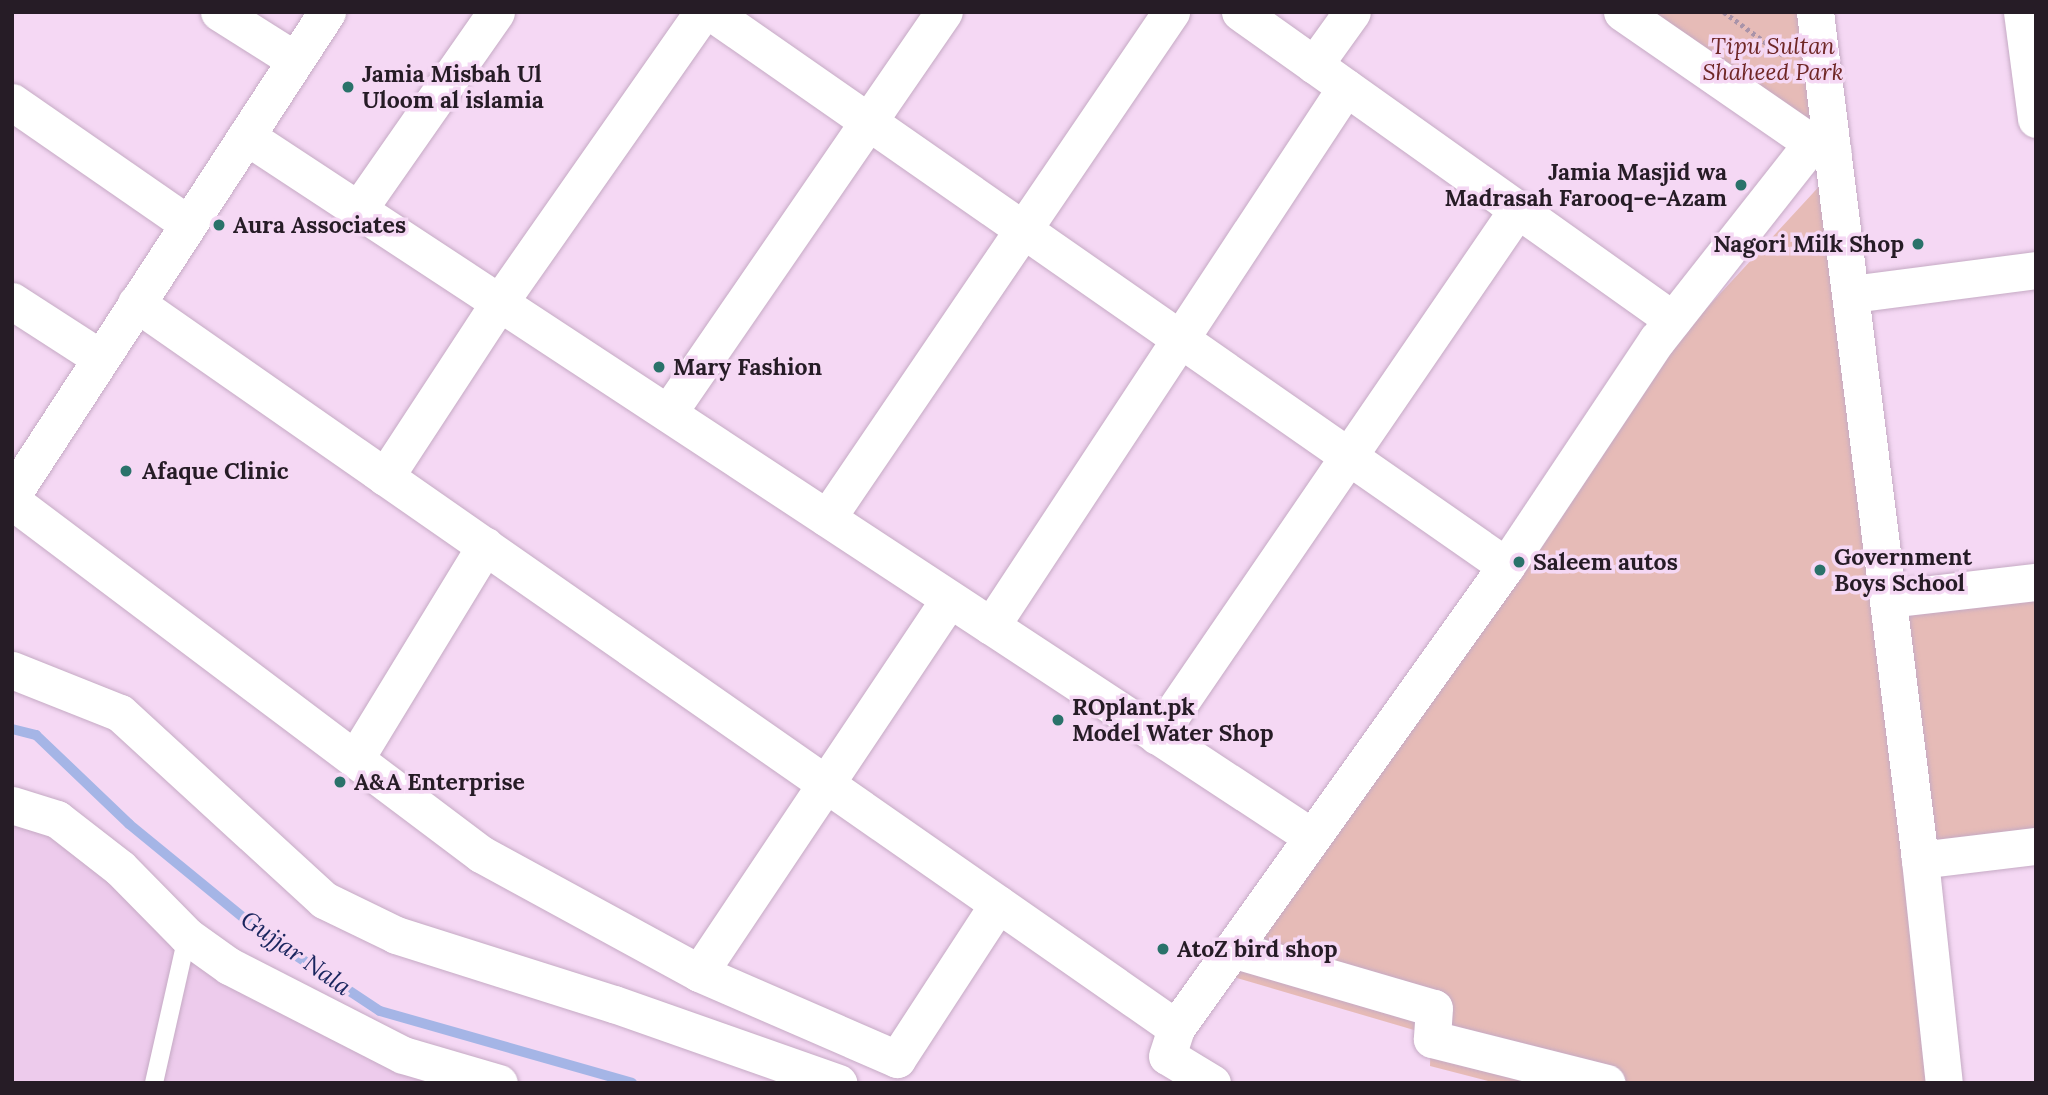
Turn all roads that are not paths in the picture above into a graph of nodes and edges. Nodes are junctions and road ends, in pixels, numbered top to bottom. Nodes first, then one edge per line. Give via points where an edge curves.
1 (219, 12) edge
2 (327, 12) edge
3 (496, 12) edge
4 (703, 12) edge
5 (711, 12) edge
6 (944, 12) edge
7 (1171, 12) edge
8 (1240, 12) edge
9 (1352, 12) edge
10 (1622, 12) edge
11 (1815, 12) edge
12 (2022, 12) edge
13 (295, 61) junction
14 (1314, 65) junction
15 (1346, 87) junction
16 (12, 102) edge
17 (2036, 119) edge
18 (869, 122) junction
19 (246, 136) junction
20 (1823, 147) junction
21 (358, 210) junction
22 (1517, 210) junction
23 (188, 224) junction
24 (1023, 230) junction
25 (2036, 270) edge
26 (1852, 294) junction
27 (12, 301) edge
28 (136, 303) junction
29 (499, 303) junction
30 (1673, 320) junction
31 (1180, 339) junction
32 (100, 358) junction
33 (668, 413) junction
34 (1348, 456) junction
35 (385, 477) junction
36 (12, 495) edge
37 (12, 501) edge
38 (827, 518) junction
39 (485, 546) junction
40 (1506, 566) junction
41 (2036, 582) edge
42 (949, 599) junction
43 (1888, 599) junction
44 (991, 626) junction
45 (12, 670) edge
46 (1157, 736) junction
47 (355, 759) junction
48 (828, 785) junction
49 (12, 805) edge
50 (1312, 837) junction
51 (2036, 846) edge
52 (1920, 860) junction
53 (998, 904) junction
54 (187, 936) junction
55 (1232, 949) junction
56 (699, 973) junction
57 (1176, 1028) junction
58 (154, 1083) edge
59 (499, 1083) edge
60 (838, 1083) edge
61 (1212, 1083) edge
62 (1607, 1083) edge
63 (1944, 1083) edge

1 - 13 street
2 - 13 street
3 - 21 street
4 - 29 street
5 - 18 street
6 - 18 street
7 - 24 street
8 - 14 street
9 - 14 street
10 - 20 street
11 - 20 street
12 - 17 street
13 - 19 street
14 - 15 street
15 - 22 street
15 - 31 street
16 - 23 street
18 - 24 street
18 - 33 street
19 - 21 street
19 - 23 street
20 - 26 street
20 - 30 street
21 - 29 street
22 - 30 street
22 - 34 street
23 - 28 street
24 - 31 street
24 - 38 street
25 - 26 street
26 - 43 street
27 - 32 street
28 - 32 street
28 - 35 street
29 - 33 street
29 - 35 street
30 - 40 street
31 - 34 street
31 - 44 street
32 - 36 street
33 - 38 street
34 - 40 street
34 - 46 street
35 - 39 street
37 - 47 street
38 - 42 street
39 - 47 street
39 - 48 street
40 - 50 street
41 - 43 street
42 - 44 street
42 - 48 street
43 - 52 street
44 - 46 street
45 - 60 street via 120,713 324,900 396,935 614,1004
46 - 50 street
47 - 56 street via 481,854
48 - 53 street
48 - 56 street
49 - 54 street via 57,819 120,869
50 - 55 street
51 - 52 street
52 - 63 street
53 - 56 street via 897,1059
53 - 57 street
54 - 58 lane
54 - 59 street via 229,966 403,1055
55 - 57 street
55 - 62 street via 1434,1008 1432,1039
57 - 61 street via 1167,1056

